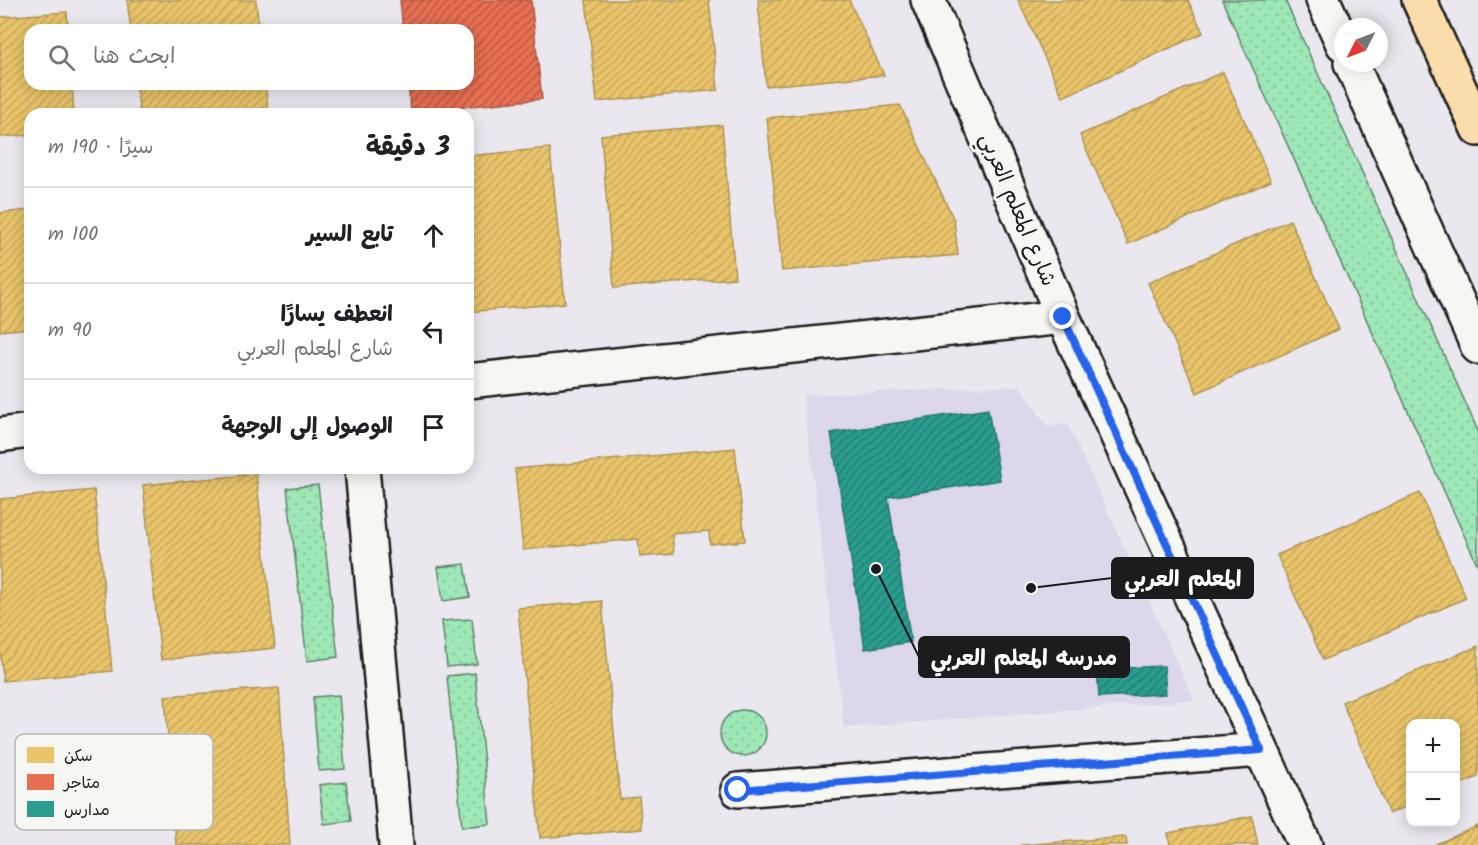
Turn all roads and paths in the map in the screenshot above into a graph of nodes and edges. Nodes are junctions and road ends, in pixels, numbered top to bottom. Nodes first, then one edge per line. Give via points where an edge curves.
1 (928, 0) edge
2 (1323, 0) edge
3 (1419, 0) edge
4 (1334, 24) edge
5 (1356, 72) edge
6 (1478, 129) edge
7 (1063, 317) junction
8 (1478, 348) edge
9 (474, 380) edge
10 (24, 433) edge
11 (0, 435) edge
12 (363, 474) edge
13 (1261, 750) junction
14 (738, 790) dead end
15 (396, 845) edge
16 (1305, 845) edge

1 - 7 street, شارع المعلم العربي
2 - 4 street
3 - 6 main road
5 - 8 street
7 - 9 street
7 - 13 street, شارع المعلم العربي
10 - 11 street
12 - 15 street
13 - 14 street
13 - 16 street, شارع المعلم العربي

